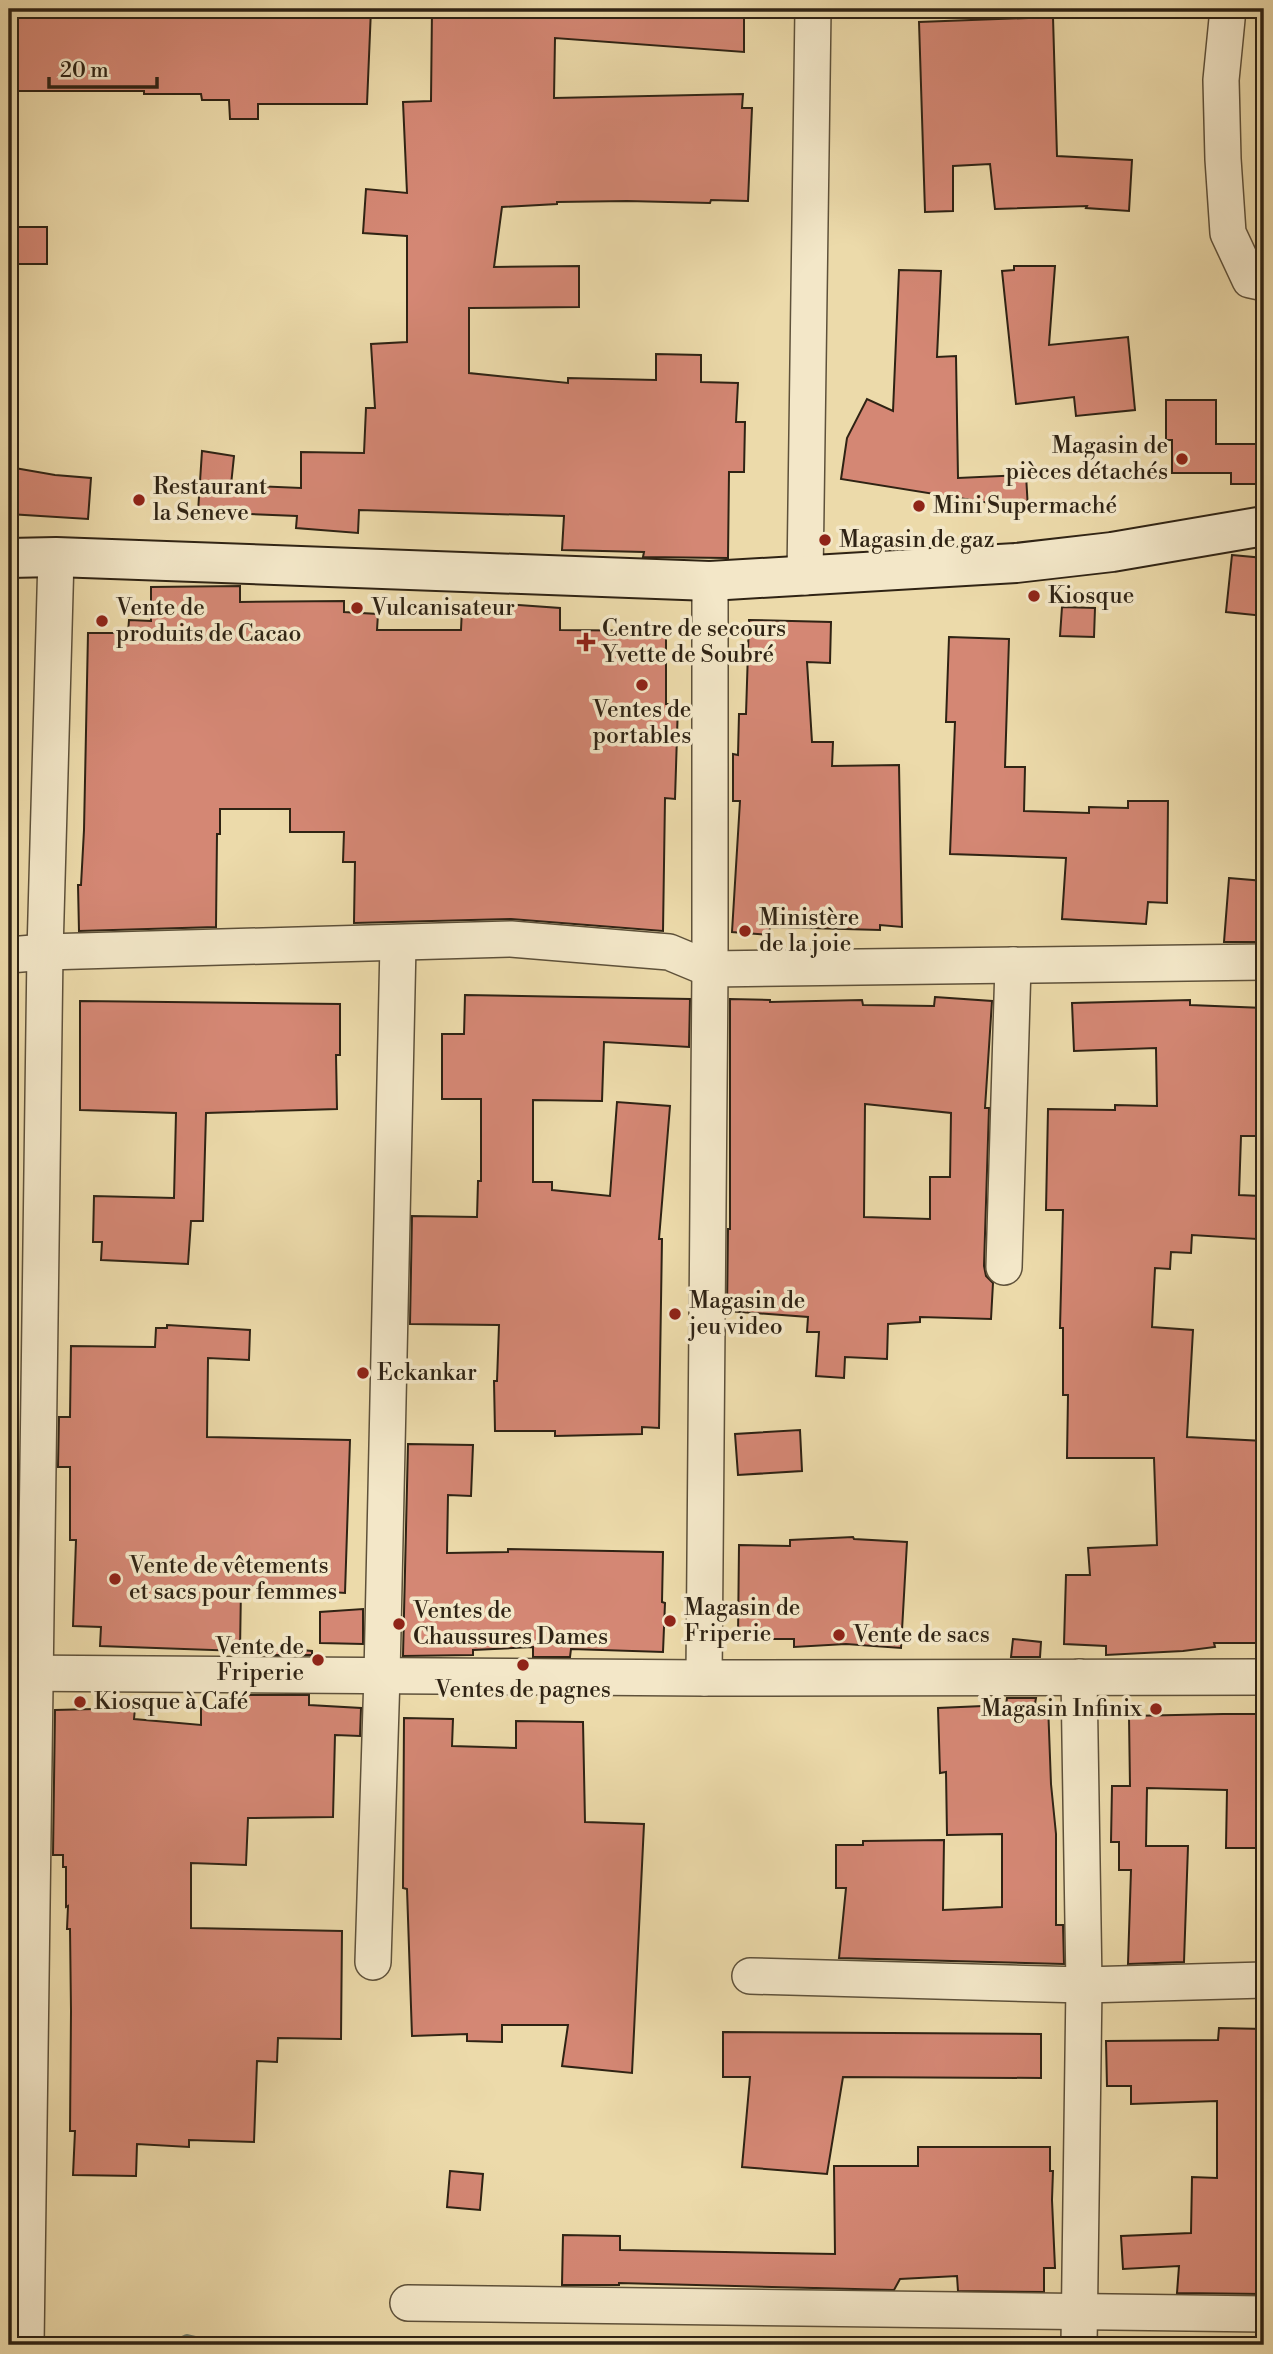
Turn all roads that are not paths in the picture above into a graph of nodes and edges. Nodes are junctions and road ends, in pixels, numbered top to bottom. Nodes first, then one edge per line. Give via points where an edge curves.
1 (813, 9) edge
2 (1228, 9) edge
3 (1264, 283) edge
4 (1264, 526) edge
5 (56, 557) junction
6 (9, 558) edge
7 (805, 577) junction
8 (710, 581) junction
9 (398, 944) junction
10 (45, 952) junction
11 (9, 955) edge
12 (1264, 962) edge
13 (1013, 965) junction
14 (710, 969) junction
15 (1004, 1267) dead end
16 (21, 1673) edge
17 (382, 1675) junction
18 (1079, 1677) junction
19 (1264, 1677) edge
20 (704, 1678) junction
21 (373, 1962) dead end
22 (750, 1976) dead end
23 (1264, 1980) edge
24 (1084, 1985) junction
25 (408, 2303) dead end
26 (1264, 2314) edge
27 (1079, 2329) edge
28 (26, 2345) edge

1 - 7 street
2 - 3 street via 1222,80 1228,233 1250,280
4 - 7 main road via 1016,564
5 - 6 main road
5 - 8 main road
5 - 10 street
7 - 8 main road
8 - 14 street
9 - 10 street
9 - 14 street via 510,939 670,952
9 - 17 street
10 - 11 street
10 - 16 street
12 - 13 street
13 - 14 street
13 - 15 street
14 - 20 street
16 - 17 street
16 - 28 street
17 - 20 street
17 - 21 street
18 - 19 street
18 - 20 street
18 - 24 street
22 - 24 street
23 - 24 street
24 - 27 street
25 - 27 street via 732,2305
26 - 27 street

